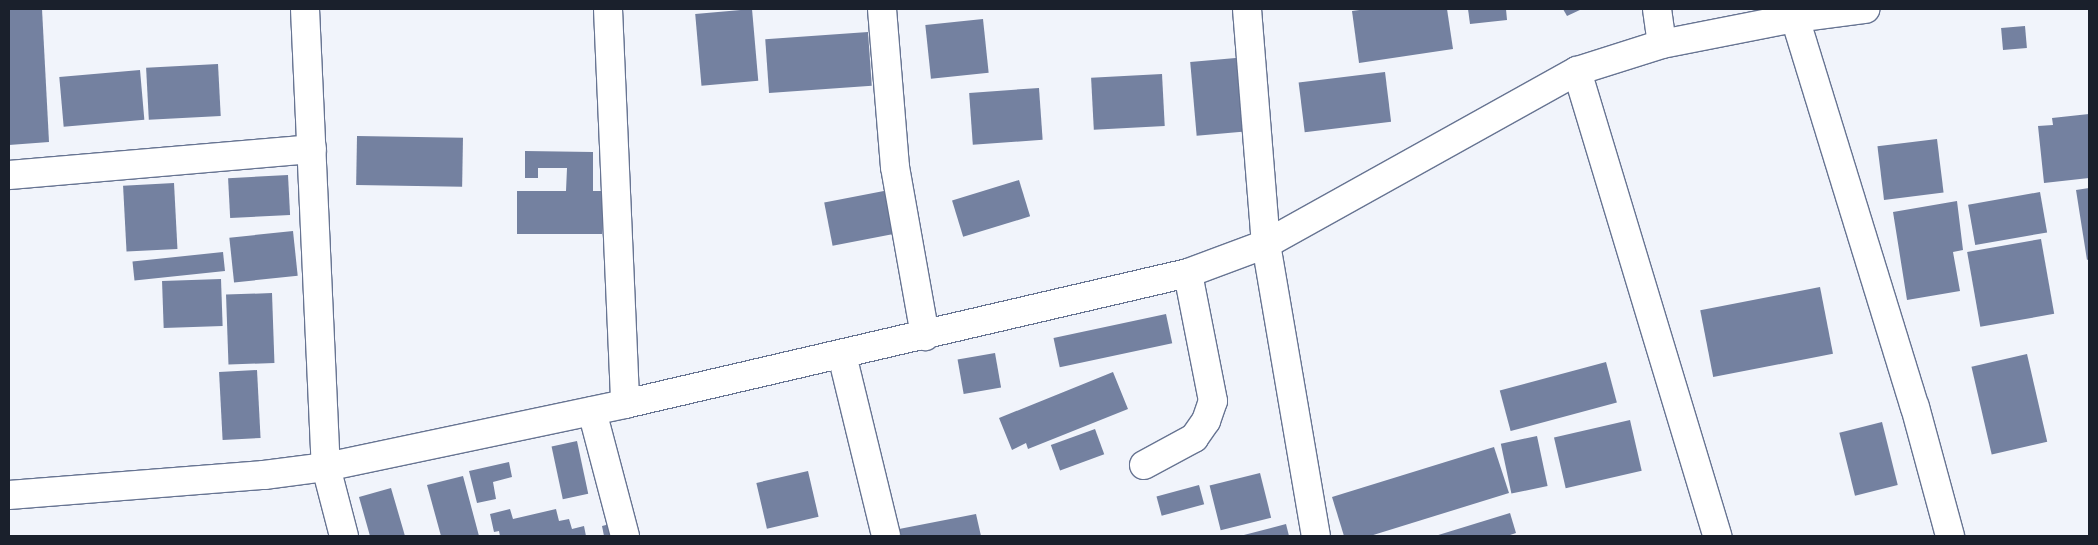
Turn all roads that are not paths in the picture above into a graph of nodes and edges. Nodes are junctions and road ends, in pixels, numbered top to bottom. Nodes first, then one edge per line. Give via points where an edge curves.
1 (305, 9) edge
2 (608, 9) edge
3 (882, 9) edge
4 (1247, 9) edge
5 (1657, 9) edge
6 (1864, 9) edge
7 (1795, 18) junction
8 (1662, 44) junction
9 (1577, 71) junction
10 (312, 149) junction
11 (9, 175) edge
12 (1266, 244) junction
13 (1188, 273) junction
14 (925, 336) junction
15 (842, 354) junction
16 (624, 404) junction
17 (592, 411) junction
18 (1144, 465) dead end
19 (326, 467) junction
20 (9, 495) edge
21 (344, 536) edge
22 (625, 536) edge
23 (886, 536) edge
24 (1316, 536) edge
25 (1717, 536) edge
26 (1950, 536) edge

1 - 10 street
2 - 16 street
3 - 14 street via 895,167
4 - 12 street
5 - 8 street
6 - 7 street
7 - 8 street
7 - 26 street via 1915,407
8 - 9 street
9 - 12 street
9 - 25 street
10 - 11 street
10 - 19 street
12 - 13 street
12 - 24 street
13 - 14 street
13 - 18 street via 1213,401 1206,421 1194,438
14 - 15 street
15 - 16 street
15 - 23 street
16 - 17 street
17 - 19 street
17 - 22 street
19 - 20 street via 254,476
19 - 21 street

